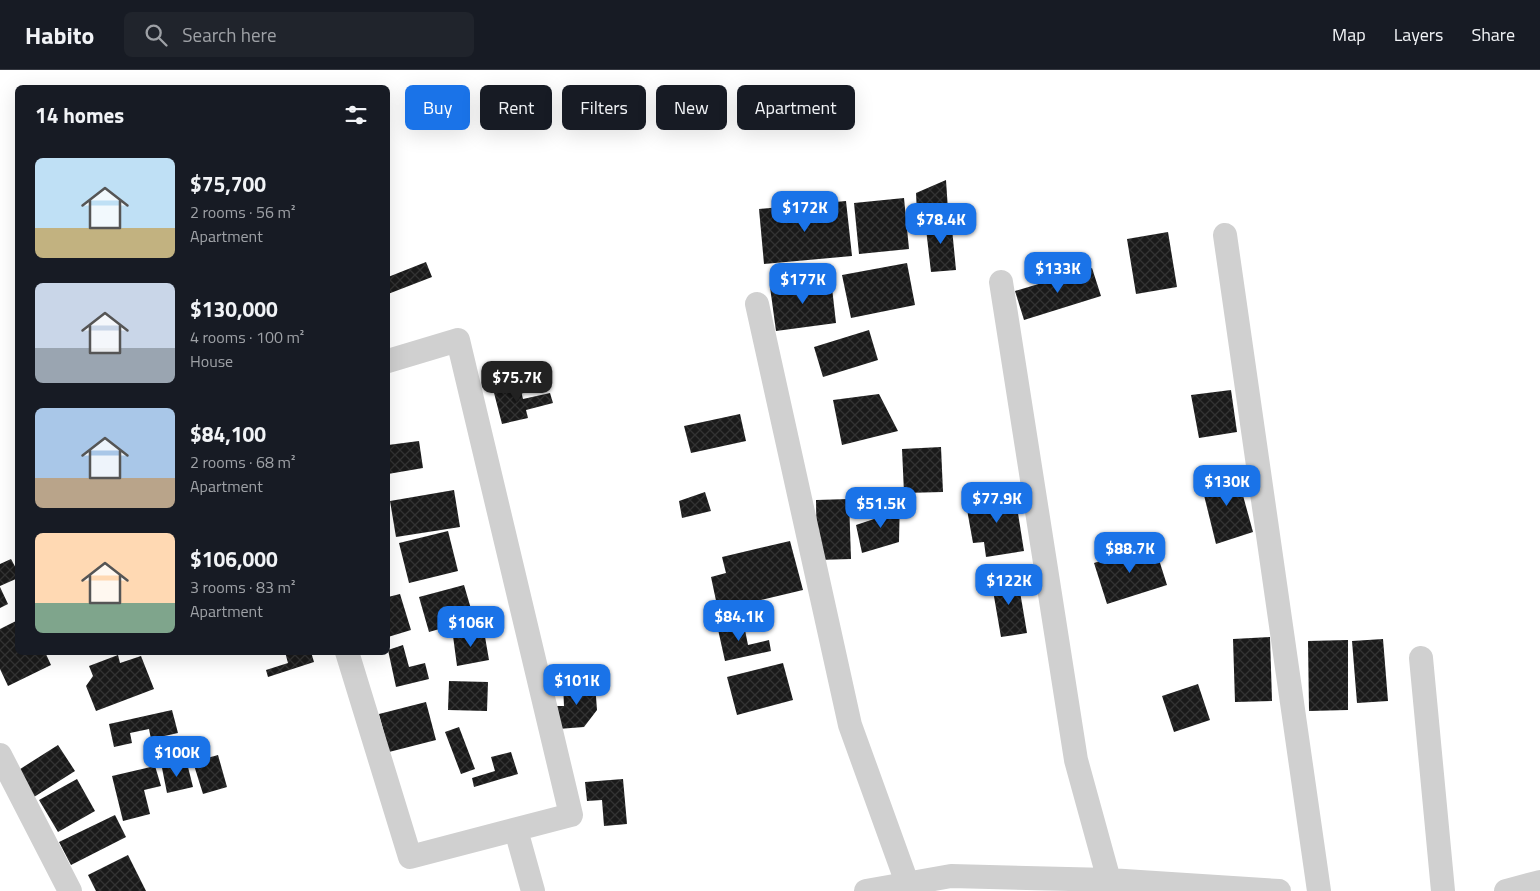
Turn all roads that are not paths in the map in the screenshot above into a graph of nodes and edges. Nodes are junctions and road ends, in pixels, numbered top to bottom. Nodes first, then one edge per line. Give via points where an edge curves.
1 (1225, 236) dead end
2 (1001, 282) dead end
3 (757, 304) dead end
4 (390, 360) edge
5 (348, 655) edge
6 (1421, 658) dead end
7 (0, 756) edge
8 (516, 830) junction
9 (1109, 880) junction
10 (1540, 882) edge
11 (908, 887) edge
12 (70, 891) edge
13 (533, 891) edge
14 (866, 891) edge
15 (1279, 891) edge
16 (1319, 891) edge
17 (1444, 891) edge
18 (1506, 891) edge

1 - 16 street
2 - 9 street via 1076,760
3 - 11 street via 850,725
4 - 8 street via 458,340 571,815
5 - 8 street via 410,857
6 - 17 street
7 - 12 street
8 - 13 street
9 - 11 street via 951,876
9 - 15 street
10 - 18 street
11 - 14 street

